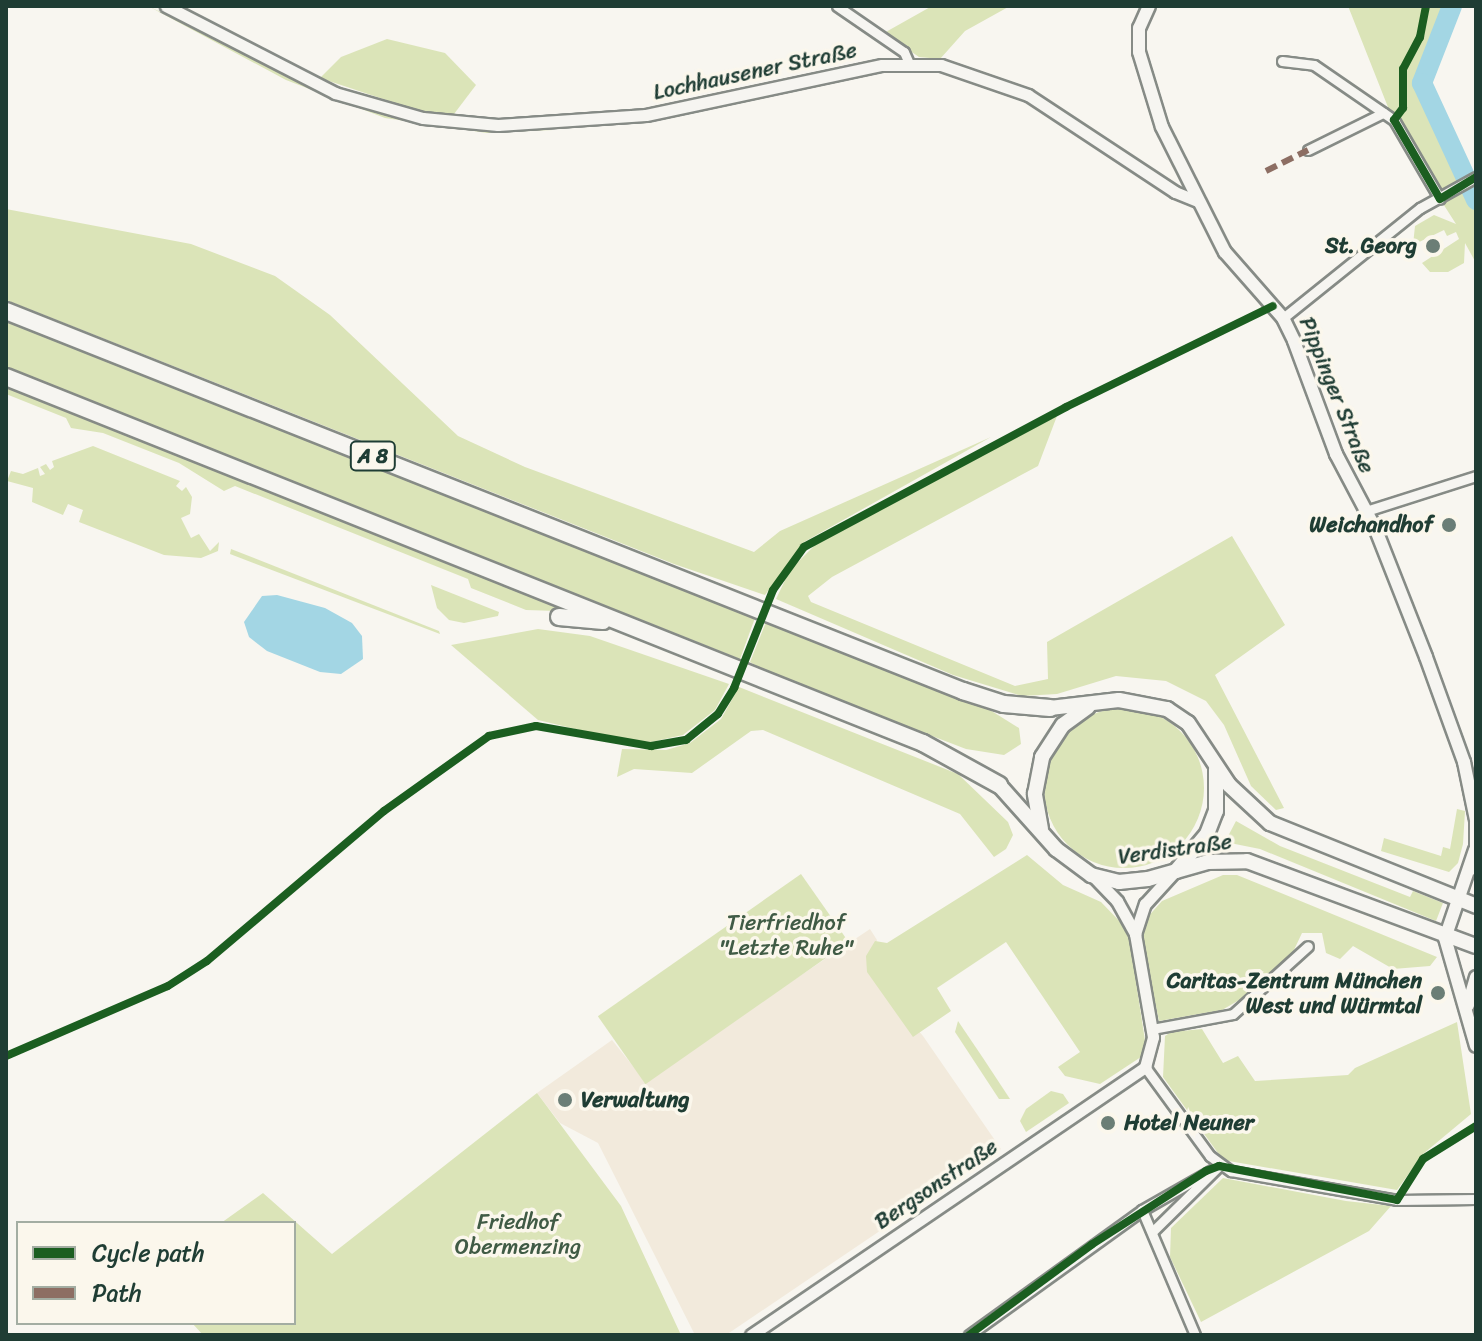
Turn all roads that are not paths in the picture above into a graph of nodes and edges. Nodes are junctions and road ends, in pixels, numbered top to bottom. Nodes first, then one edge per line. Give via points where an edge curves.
1 (166, 6) edge
2 (837, 6) edge
3 (1143, 8) edge
4 (1282, 61) dead end
5 (909, 63) junction
6 (1383, 113) junction
7 (1308, 150) dead end
8 (1476, 177) edge
9 (1440, 199) junction
10 (1197, 201) junction
11 (6, 311) edge
12 (1283, 318) junction
13 (6, 377) edge
14 (1476, 476) edge
15 (1366, 511) junction
16 (559, 617) dead end
17 (620, 623) junction
18 (1095, 703) junction
19 (1050, 708) joint
20 (1216, 763) junction
21 (999, 785) joint
22 (1476, 809) edge
23 (1476, 821) edge
24 (1042, 833) junction
25 (1475, 850) edge
26 (1476, 869) edge
27 (1175, 871) junction
28 (1091, 875) junction
29 (1455, 897) junction
30 (1476, 906) edge
31 (1135, 934) junction
32 (1445, 938) junction
33 (1308, 946) dead end
34 (1476, 946) edge
35 (1476, 977) edge
36 (1468, 1005) junction
37 (1152, 1029) junction
38 (1476, 1046) edge
39 (1145, 1067) junction
40 (1219, 1166) junction
41 (1476, 1199) edge
42 (1142, 1210) junction
43 (1153, 1231) junction
44 (1192, 1333) edge
45 (751, 1335) edge
46 (969, 1335) edge

1 - 5 street, Lochhausener Straße via 335,93 423,118 498,125 683,110
2 - 5 street via 904,52
3 - 10 main road, Pippinger Straße via 1143,71
4 - 6 street via 1314,65
5 - 10 street, Lochhausener Straße via 955,68 1012,86
6 - 7 street
6 - 9 street via 1394,120
8 - 9 street
9 - 12 street via 1420,208
10 - 12 main road, Pippinger Straße via 1225,252
11 - 19 highway, A 8 via 963,691 1004,704
12 - 15 main road, Pippinger Straße via 1336,454
13 - 17 highway
14 - 15 street
15 - 22 main road, Pippinger Straße via 1426,657
16 - 17 highway
17 - 21 highway via 923,743
18 - 19 main road, Verdistraße
18 - 20 main road, Verdistraße via 1144,701 1167,709 1188,723
18 - 24 main road via 1063,725 1042,757 1035,794
20 - 27 main road via 1216,811 1207,834
20 - 29 main road, Verdistraße via 1229,785 1270,823
21 - 24 main road, Verdistraße
22 - 23 main road, Pippinger Straße
23 - 25 main road, Pippinger Straße
24 - 28 main road, Verdistraße via 1072,864
25 - 26 main road, Pippinger Straße
25 - 29 main road, Pippinger Straße
27 - 28 main road, Verdistraße via 1119,882
27 - 31 street via 1145,904
27 - 32 main road, Verdistraße via 1208,862 1247,861
28 - 31 street via 1117,901
29 - 30 main road, Verdistraße
29 - 32 main road, Pippinger Straße
31 - 37 street
32 - 34 main road, Verdistraße
32 - 36 main road
33 - 37 street via 1233,1014
35 - 36 main road
36 - 38 main road
37 - 39 street via 1153,1052
39 - 40 street
39 - 45 street, Bergsonstraße
40 - 41 street via 1397,1200
40 - 42 street
40 - 43 street via 1202,1189
42 - 43 street
42 - 46 street
43 - 44 street

